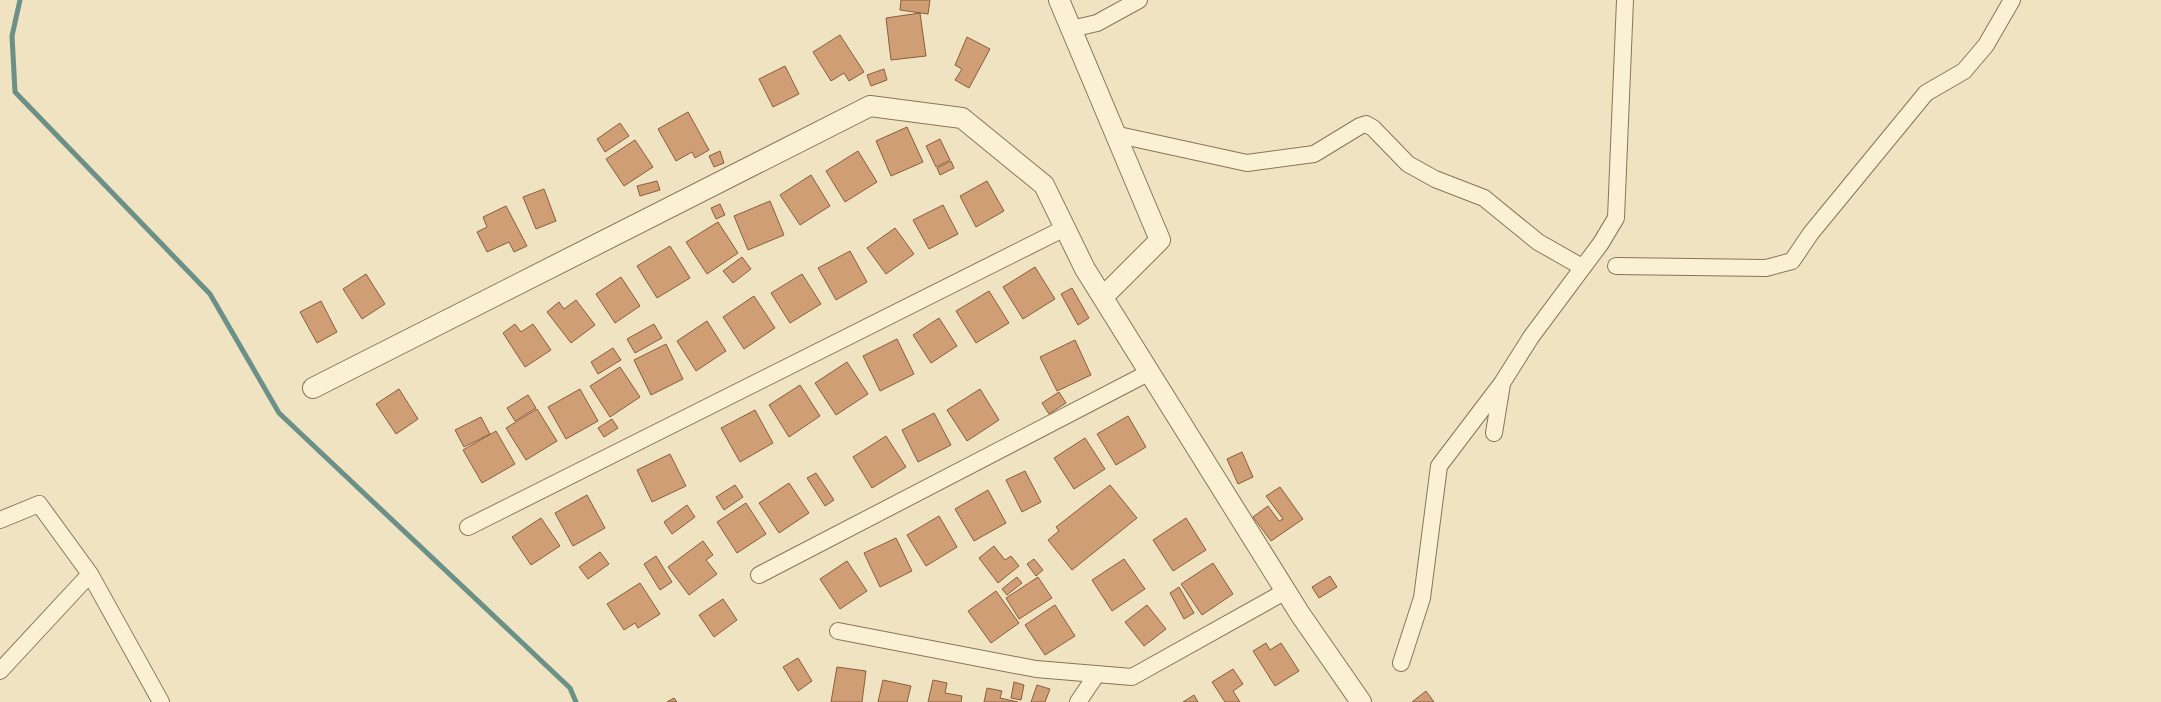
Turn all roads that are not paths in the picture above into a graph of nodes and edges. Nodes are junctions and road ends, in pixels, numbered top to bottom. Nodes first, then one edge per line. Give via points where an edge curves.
1 (1059, 0) edge
2 (1139, 0) edge
3 (1625, 0) edge
4 (2012, 0) edge
5 (1071, 29) junction
6 (1114, 134) junction
7 (1065, 228) junction
8 (1616, 266) dead end
9 (1582, 267) junction
10 (1103, 297) junction
11 (1150, 372) junction
12 (1502, 382) junction
13 (313, 388) dead end
14 (1494, 434) dead end
15 (0, 520) edge
16 (468, 527) dead end
17 (90, 574) junction
18 (759, 575) dead end
19 (1286, 591) junction
20 (838, 631) dead end
21 (1401, 663) dead end
22 (0, 671) edge
23 (1097, 674) junction
24 (161, 702) edge
25 (1078, 702) edge
26 (1361, 702) edge

1 - 5 street
2 - 5 street via 1097,22
3 - 9 street via 1616,218
4 - 8 street via 1986,45 1964,71 1926,92 1811,233 1792,261 1766,268
5 - 6 street
6 - 9 street via 1247,163 1314,154 1366,124 1408,164 1435,179 1484,198 1538,242
6 - 10 street via 1160,240
7 - 10 street via 1085,269
7 - 13 street via 1044,185 962,118 870,106
7 - 16 street
9 - 12 street via 1531,336
10 - 11 street
11 - 18 street
11 - 19 street
12 - 14 street
12 - 21 street via 1439,466 1422,598
15 - 17 street via 39,504
17 - 22 street
17 - 24 street
19 - 23 street via 1132,677
19 - 26 street
20 - 23 street via 1036,669
23 - 25 street

